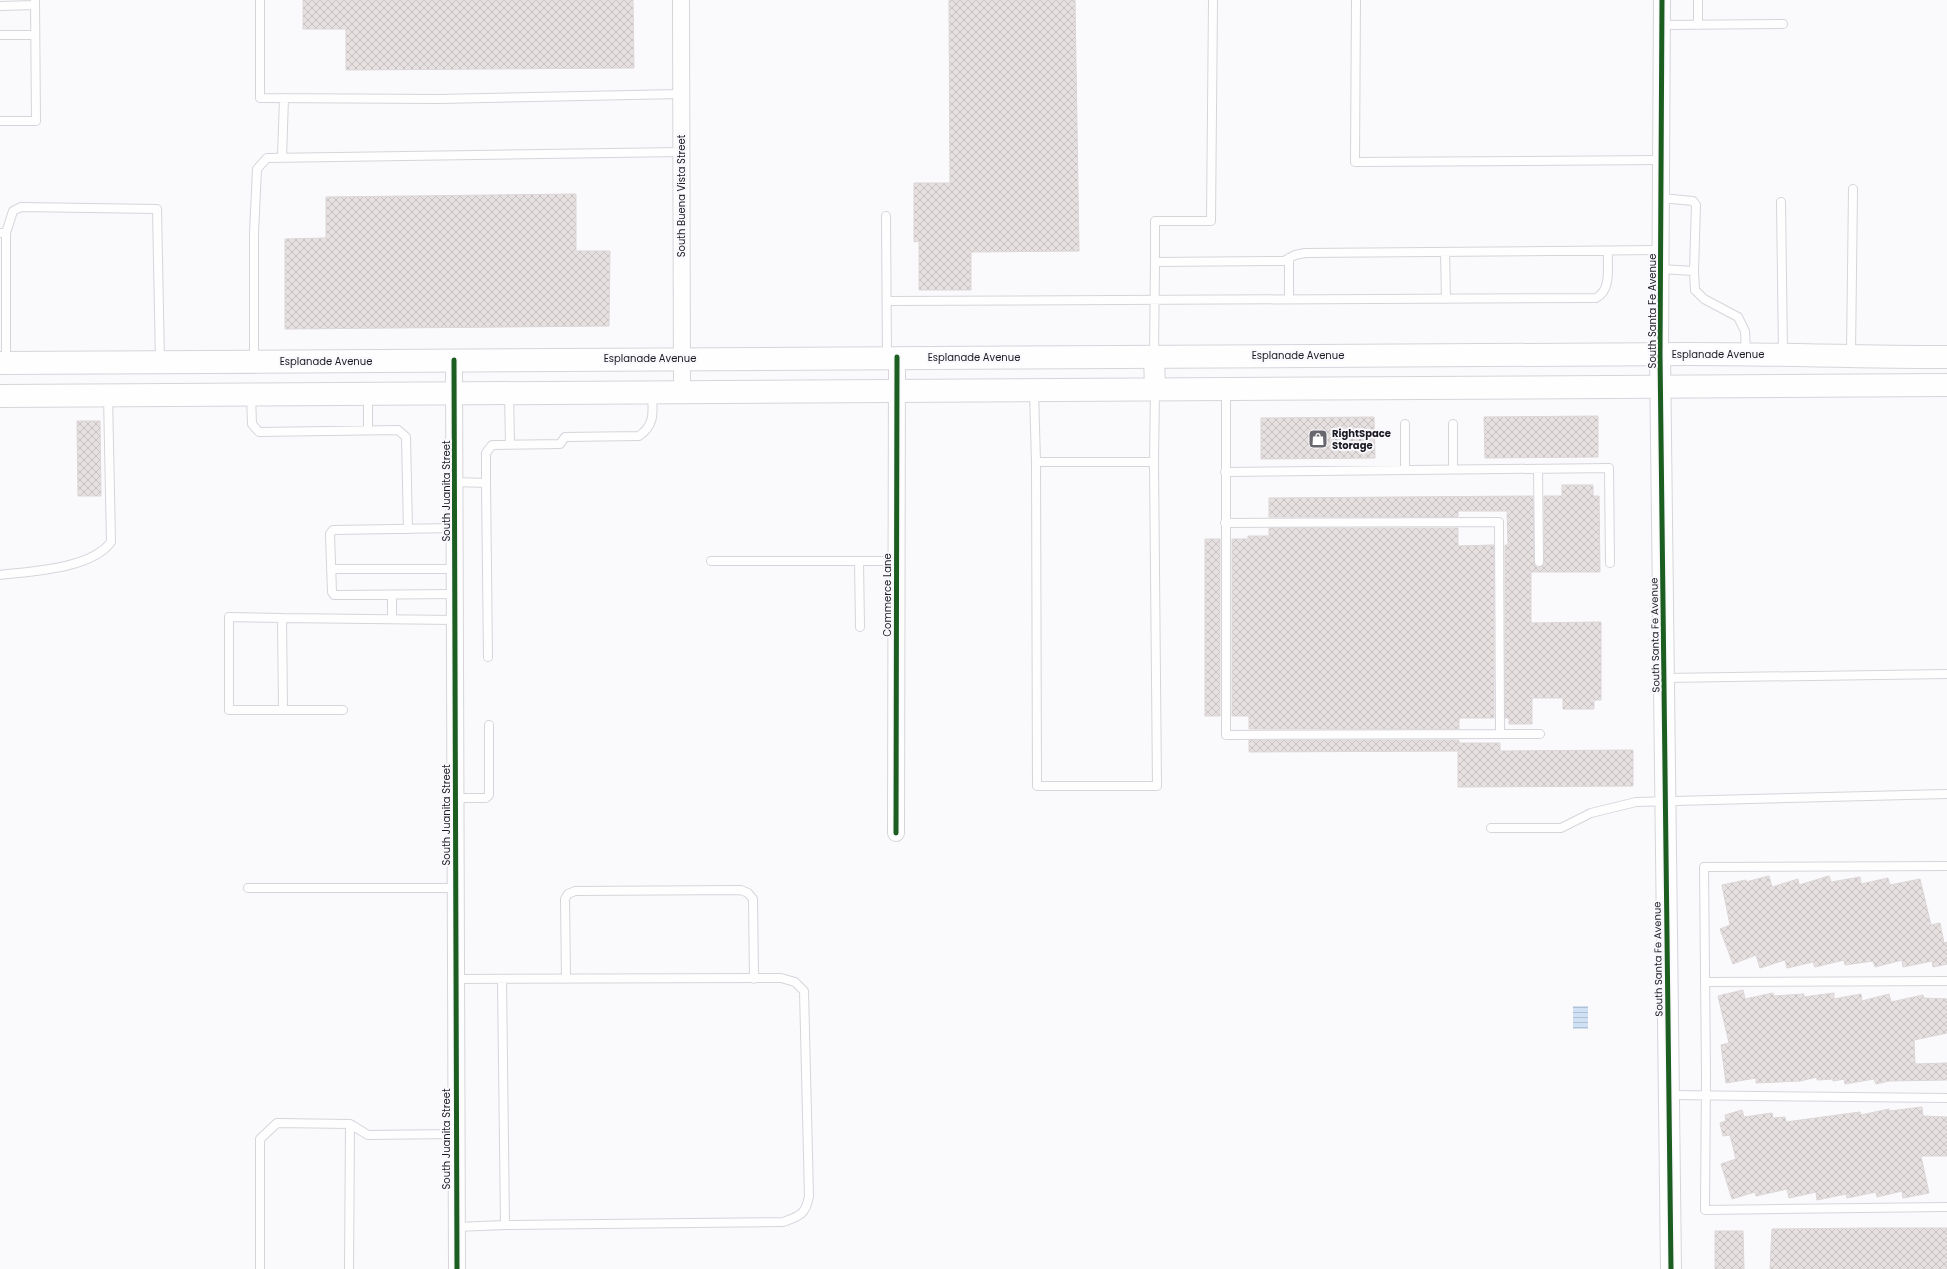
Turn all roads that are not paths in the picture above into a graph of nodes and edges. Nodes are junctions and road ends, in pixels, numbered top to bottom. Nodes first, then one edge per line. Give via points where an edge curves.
1 (260, 0) edge
2 (681, 0) edge
3 (1213, 0) edge
4 (1356, 0) edge
5 (1662, 0) edge
6 (1698, 0) edge
7 (35, 3) edge
8 (0, 6) edge
9 (1783, 24) dead end
10 (1662, 25) junction
11 (1698, 25) junction
12 (0, 35) edge
13 (35, 35) junction
14 (681, 94) junction
15 (284, 98) junction
16 (0, 121) edge
17 (681, 152) junction
18 (282, 157) junction
19 (1661, 160) junction
20 (1853, 189) dead end
21 (1661, 198) junction
22 (1781, 202) dead end
23 (886, 216) dead end
24 (3, 233) edge
25 (1608, 250) junction
26 (1660, 250) junction
27 (1445, 252) junction
28 (1289, 258) junction
29 (1155, 262) junction
30 (1660, 269) junction
31 (1694, 270) junction
32 (1289, 299) junction
33 (1446, 299) junction
34 (1155, 300) junction
35 (887, 301) junction
36 (1782, 353) junction
37 (1660, 354) junction
38 (1746, 354) junction
39 (1330, 355) junction
40 (1154, 356) junction
41 (892, 357) junction
42 (1851, 357) junction
43 (1947, 357) edge
44 (680, 358) junction
45 (454, 360) junction
46 (160, 362) junction
47 (254, 362) junction
48 (3, 363) edge
49 (1947, 385) edge
50 (1662, 386) junction
51 (1330, 387) junction
52 (1226, 388) junction
53 (1034, 389) junction
54 (1155, 389) junction
55 (897, 390) junction
56 (455, 392) junction
57 (509, 392) junction
58 (652, 392) junction
59 (682, 392) junction
60 (368, 393) junction
61 (251, 395) junction
62 (3, 396) edge
63 (108, 396) junction
64 (1405, 424) dead end
65 (1453, 424) dead end
66 (368, 430) junction
67 (510, 444) junction
68 (1036, 462) junction
69 (1154, 462) junction
70 (1453, 469) junction
71 (1538, 469) junction
72 (1405, 470) junction
73 (1225, 472) junction
74 (455, 482) junction
75 (486, 483) junction
76 (1225, 523) junction
77 (455, 528) junction
78 (408, 529) junction
79 (859, 561) junction
80 (896, 561) junction
81 (710, 562) dead end
82 (1539, 562) dead end
83 (1610, 563) dead end
84 (455, 569) junction
85 (331, 570) junction
86 (0, 575) edge
87 (455, 594) junction
88 (392, 595) junction
89 (282, 618) junction
90 (392, 619) junction
91 (455, 620) junction
92 (860, 627) dead end
93 (488, 657) dead end
94 (1947, 674) edge
95 (1665, 678) junction
96 (282, 710) junction
97 (342, 710) dead end
98 (488, 725) dead end
99 (1500, 734) junction
100 (1540, 734) dead end
101 (1947, 794) edge
102 (455, 798) junction
103 (1666, 801) junction
104 (1491, 828) dead end
105 (896, 833) dead end
106 (1947, 866) edge
107 (248, 888) dead end
108 (455, 888) junction
109 (502, 979) junction
110 (566, 979) junction
111 (754, 979) junction
112 (455, 980) junction
113 (1947, 981) edge
114 (1705, 982) junction
115 (1669, 1095) junction
116 (1706, 1095) junction
117 (1947, 1098) edge
118 (350, 1124) junction
119 (456, 1134) junction
120 (1947, 1207) edge
121 (505, 1225) junction
122 (456, 1227) junction
123 (260, 1269) edge
124 (349, 1269) edge
125 (457, 1269) edge
126 (1671, 1269) edge

1 - 15 lane via 260,98
2 - 14 street, South Buena Vista Street
3 - 29 lane via 1211,221 1155,221
4 - 19 lane via 1354,162
5 - 10 street, South Santa Fe Avenue
6 - 11 lane
7 - 8 lane
7 - 13 lane
9 - 11 lane
10 - 11 lane
10 - 19 street, South Santa Fe Avenue
12 - 13 lane
13 - 16 lane via 36,121
14 - 15 lane via 439,99
14 - 17 street, South Buena Vista Street
15 - 18 lane
17 - 18 lane
17 - 44 street, South Buena Vista Street
18 - 47 lane via 267,158 257,169 254,233
19 - 21 street, South Santa Fe Avenue
20 - 42 lane
21 - 26 street, South Santa Fe Avenue
21 - 31 lane via 1686,199 1696,205
22 - 36 lane
23 - 35 lane
24 - 46 lane via 13,211 21,207 157,209
24 - 48 lane
25 - 26 lane
25 - 27 lane
25 - 33 lane via 1607,288 1603,295 1596,298
26 - 30 street, South Santa Fe Avenue
27 - 28 lane via 1305,253
27 - 33 lane
28 - 29 lane via 1284,262
28 - 32 lane
29 - 34 lane
30 - 31 lane
30 - 37 street, South Santa Fe Avenue
31 - 38 lane via 1695,290 1704,299 1738,317 1743,324
32 - 33 lane
32 - 34 lane
34 - 35 lane
34 - 40 lane
35 - 41 lane
36 - 38 main road, Esplanade Avenue
36 - 42 main road, Esplanade Avenue
37 - 38 main road, Esplanade Avenue
37 - 39 main road, Esplanade Avenue
37 - 50 street, South Santa Fe Avenue
39 - 40 main road, Esplanade Avenue
39 - 51 main road
40 - 41 main road, Esplanade Avenue
40 - 54 street
41 - 44 main road, Esplanade Avenue
41 - 55 street, Commerce Lane
42 - 43 main road, Esplanade Avenue
44 - 45 main road, Esplanade Avenue
44 - 59 street, South Buena Vista Street
45 - 47 main road, Esplanade Avenue
45 - 56 street, South Juanita Street
46 - 47 main road, Esplanade Avenue
46 - 48 main road, Esplanade Avenue
48 - 62 main road
49 - 50 main road
50 - 51 main road
50 - 95 street, South Santa Fe Avenue
51 - 52 main road
52 - 54 main road
52 - 73 lane
53 - 54 main road
53 - 55 main road
53 - 68 lane
54 - 69 lane
55 - 59 main road
55 - 80 street, Commerce Lane
56 - 57 main road
56 - 60 main road
56 - 74 street, South Juanita Street
57 - 58 main road
57 - 67 lane
58 - 59 main road
58 - 67 lane via 653,420 647,431 639,436 565,437 560,444
60 - 61 main road
60 - 66 lane
61 - 63 main road
61 - 66 lane via 252,424 259,432
62 - 63 main road
63 - 86 lane via 111,542 104,551 88,559
64 - 72 lane
65 - 70 lane
66 - 78 lane via 398,430 406,437
67 - 75 lane via 492,445 486,453
68 - 69 lane
68 - 69 lane via 1037,786 1157,786
70 - 71 lane
70 - 72 lane
71 - 82 lane
71 - 83 lane via 1609,468
72 - 73 lane
73 - 76 lane
74 - 75 lane
74 - 77 street, South Juanita Street
75 - 93 lane
76 - 99 lane via 1499,522
76 - 99 lane via 1226,735
77 - 78 lane
77 - 84 street, South Juanita Street
78 - 85 lane via 333,530 330,534
79 - 80 lane
79 - 81 lane
79 - 92 lane
80 - 105 street, Commerce Lane
84 - 85 lane
84 - 87 street, South Juanita Street
85 - 88 lane via 334,595
87 - 88 lane
87 - 91 street, South Juanita Street
88 - 90 lane
89 - 90 lane
89 - 96 lane
89 - 96 lane via 229,617 229,710
90 - 91 lane
91 - 102 street, South Juanita Street
94 - 95 lane
95 - 103 street, South Santa Fe Avenue
96 - 97 lane
98 - 102 lane via 489,795 486,798
99 - 100 lane
101 - 103 lane
102 - 108 street, South Juanita Street
103 - 104 lane via 1636,802 1591,813 1561,828
103 - 115 street, South Santa Fe Avenue
106 - 114 lane via 1704,867
107 - 108 lane
108 - 112 street, South Juanita Street
109 - 110 lane
109 - 112 lane
109 - 121 lane
110 - 111 lane
110 - 111 lane via 565,899 568,894 575,891 733,890 748,893 753,899
111 - 121 lane via 780,978 795,982 804,991 809,1196 807,1208 797,1217 783,1222
112 - 119 street, South Juanita Street
113 - 114 lane
114 - 116 lane
115 - 116 lane
115 - 126 street, South Santa Fe Avenue
116 - 117 lane
116 - 120 lane via 1705,1210
118 - 119 lane via 368,1135
118 - 123 lane via 277,1123 260,1139
118 - 124 lane
119 - 122 street, South Juanita Street
121 - 122 lane
122 - 125 street, South Juanita Street

